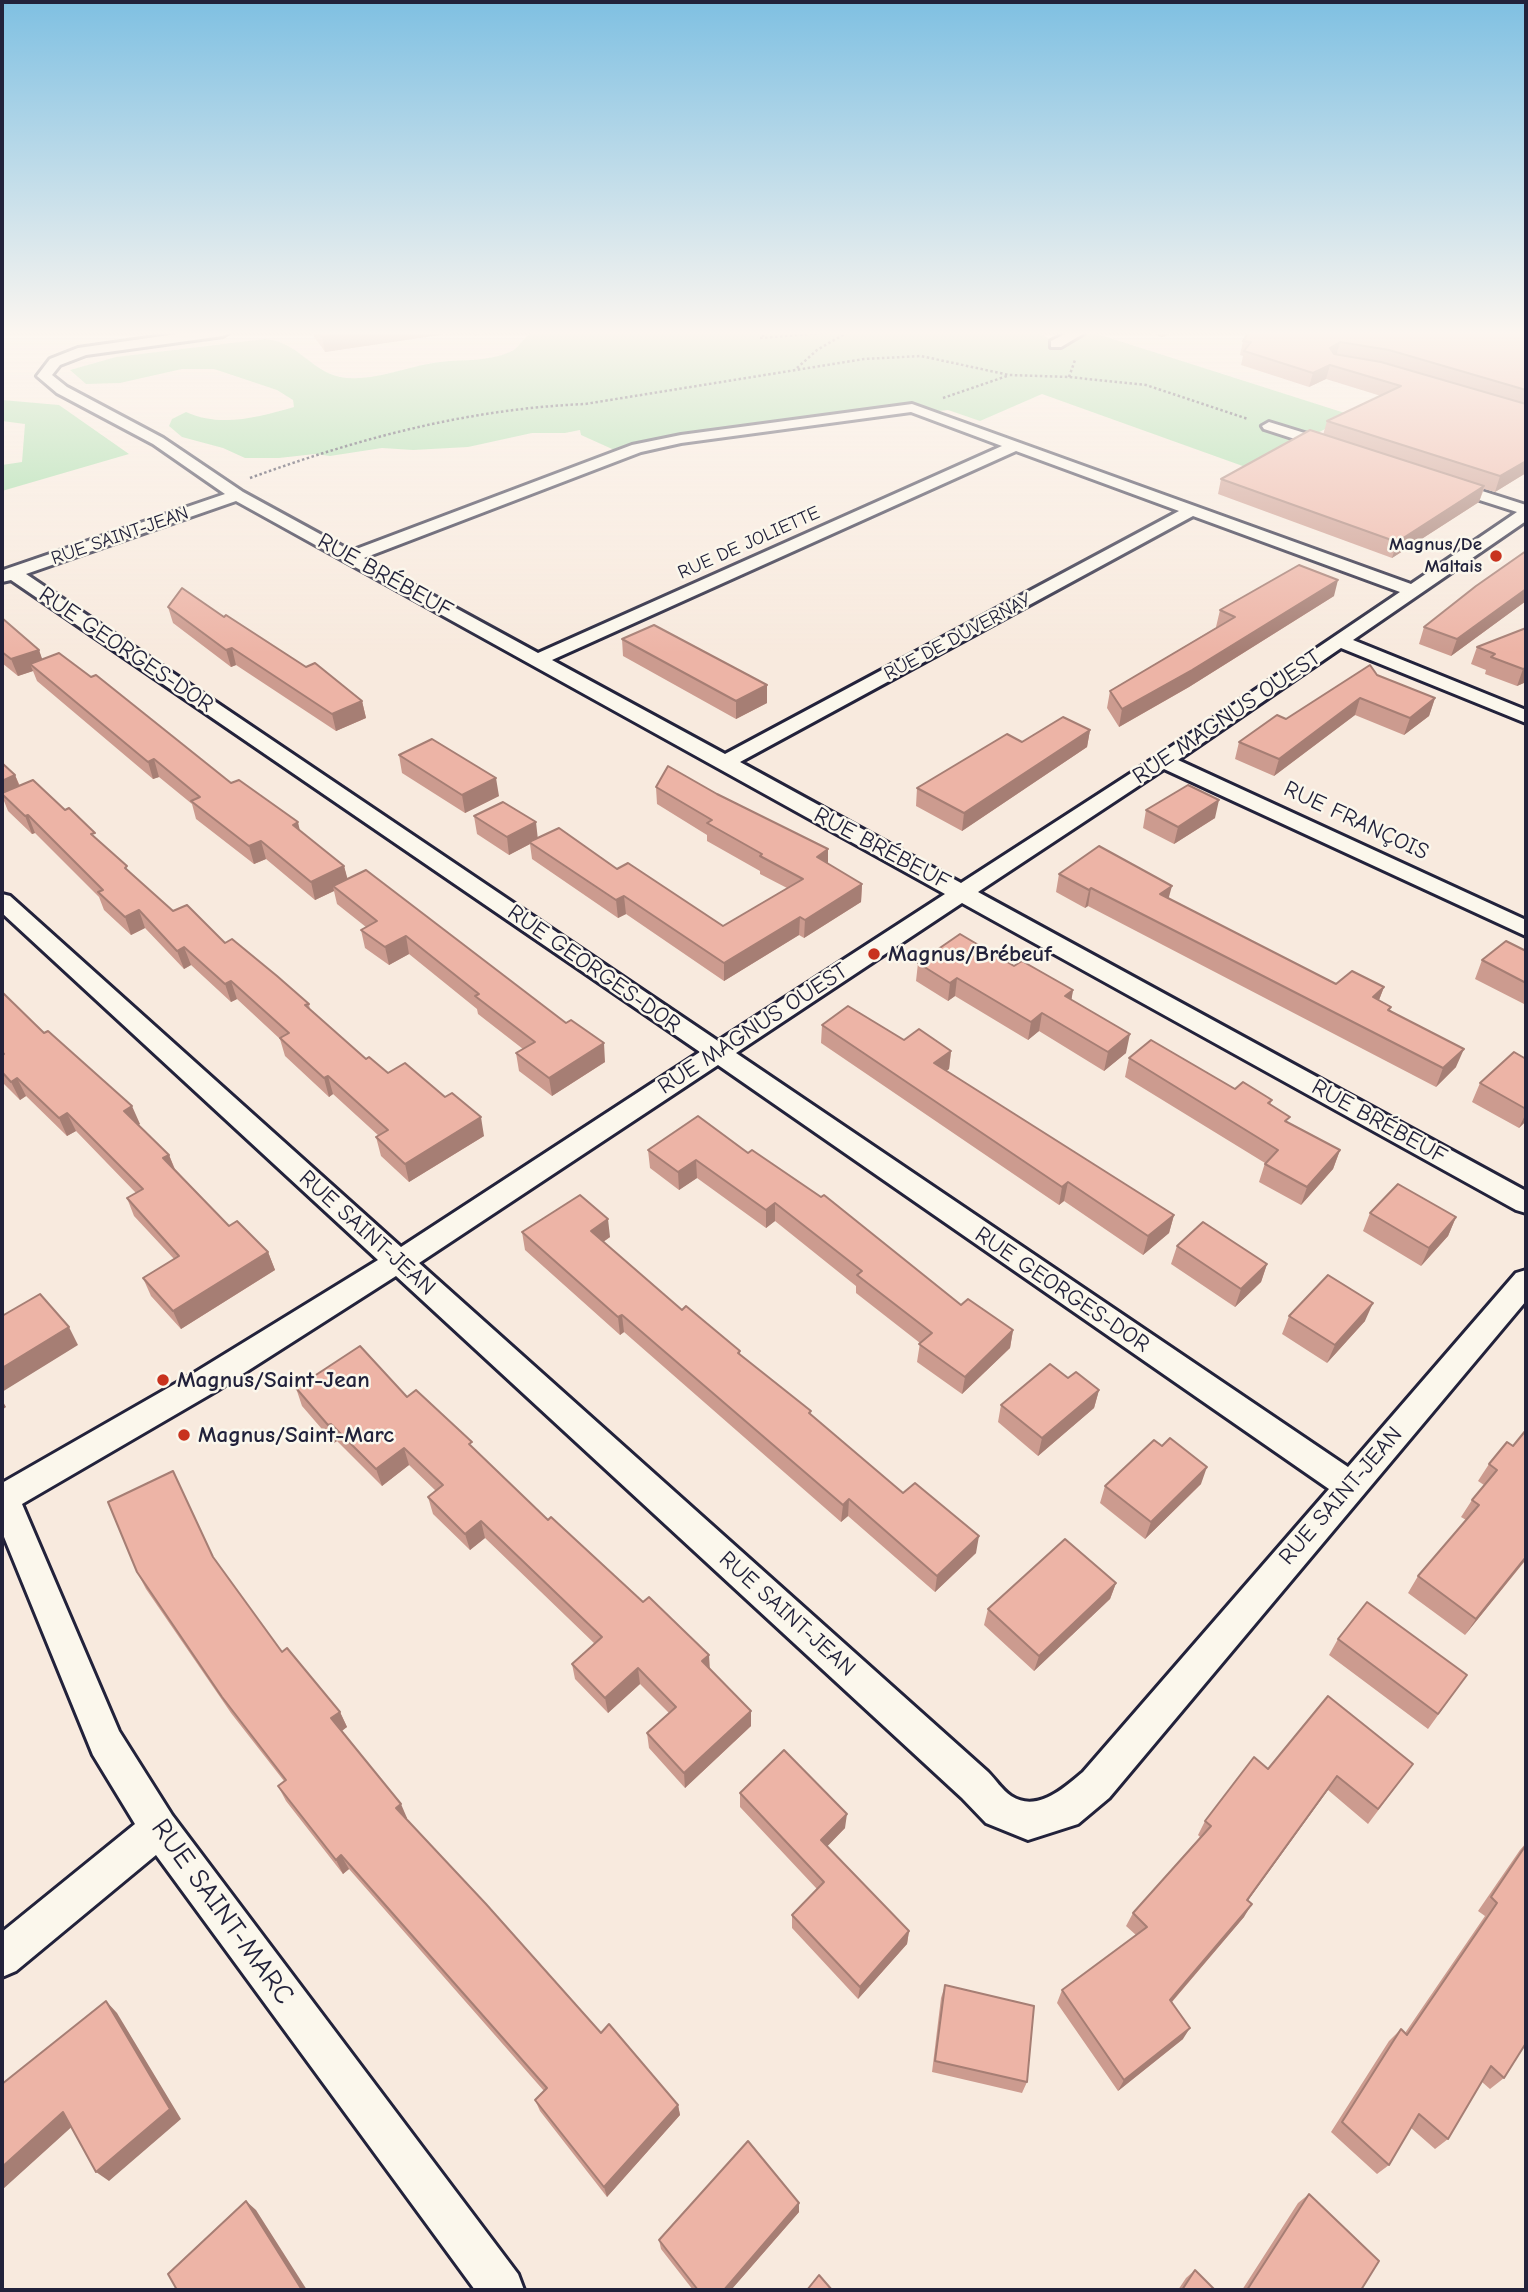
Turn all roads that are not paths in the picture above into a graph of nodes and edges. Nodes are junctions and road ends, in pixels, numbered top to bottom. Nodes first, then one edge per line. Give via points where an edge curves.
1 (154, 439) edge
2 (681, 439) edge
3 (996, 439) edge
4 (1309, 439) edge
5 (1015, 446) junction
6 (1346, 451) edge
7 (1436, 481) edge
8 (231, 491) junction
9 (1193, 510) junction
10 (1526, 512) edge
11 (350, 557) junction
12 (7, 575) edge
13 (1413, 591) junction
14 (1339, 641) junction
15 (537, 660) junction
16 (1526, 717) edge
17 (1163, 761) junction
18 (724, 763) junction
19 (963, 892) junction
20 (2, 901) edge
21 (1526, 929) edge
22 (715, 1053) junction
23 (1526, 1203) edge
24 (399, 1262) junction
25 (1526, 1281) edge
26 (1349, 1485) junction
27 (3, 1498) edge
28 (159, 1828) junction
29 (2, 1957) edge
30 (502, 2290) edge

1 - 8 street, RUE BRÉBEUF
2 - 11 street via 637,448
3 - 5 street
4 - 6 street
5 - 9 street
5 - 15 street, RUE DE JOLIETTE
7 - 10 street
8 - 11 street, RUE BRÉBEUF
8 - 12 street, RUE SAINT-JEAN
9 - 13 street
9 - 18 street, RUE DE DUVERNAY
10 - 13 street, RUE MAGNUS OUEST
11 - 15 street, RUE BRÉBEUF
12 - 22 street, RUE GEORGES-DOR via 330,785
13 - 14 street, RUE MAGNUS OUEST
14 - 16 street
14 - 17 street, RUE MAGNUS OUEST
15 - 18 street, RUE BRÉBEUF
17 - 19 street, RUE MAGNUS OUEST
17 - 21 street, RUE FRANÇOIS
18 - 19 street, RUE BRÉBEUF
19 - 22 street, RUE MAGNUS OUEST
19 - 23 street, RUE BRÉBEUF
20 - 24 street, RUE SAINT-JEAN
22 - 24 street, RUE MAGNUS OUEST
22 - 26 street, RUE GEORGES-DOR
24 - 26 street, RUE SAINT-JEAN via 999,1810 1028,1821 1065,1811 1096,1785
24 - 27 street, RUE MAGNUS OUEST via 205,1382
25 - 26 street, RUE SAINT-JEAN
27 - 28 street, RUE SAINT-MARC via 106,1744
28 - 29 street
28 - 30 street, RUE SAINT-MARC

